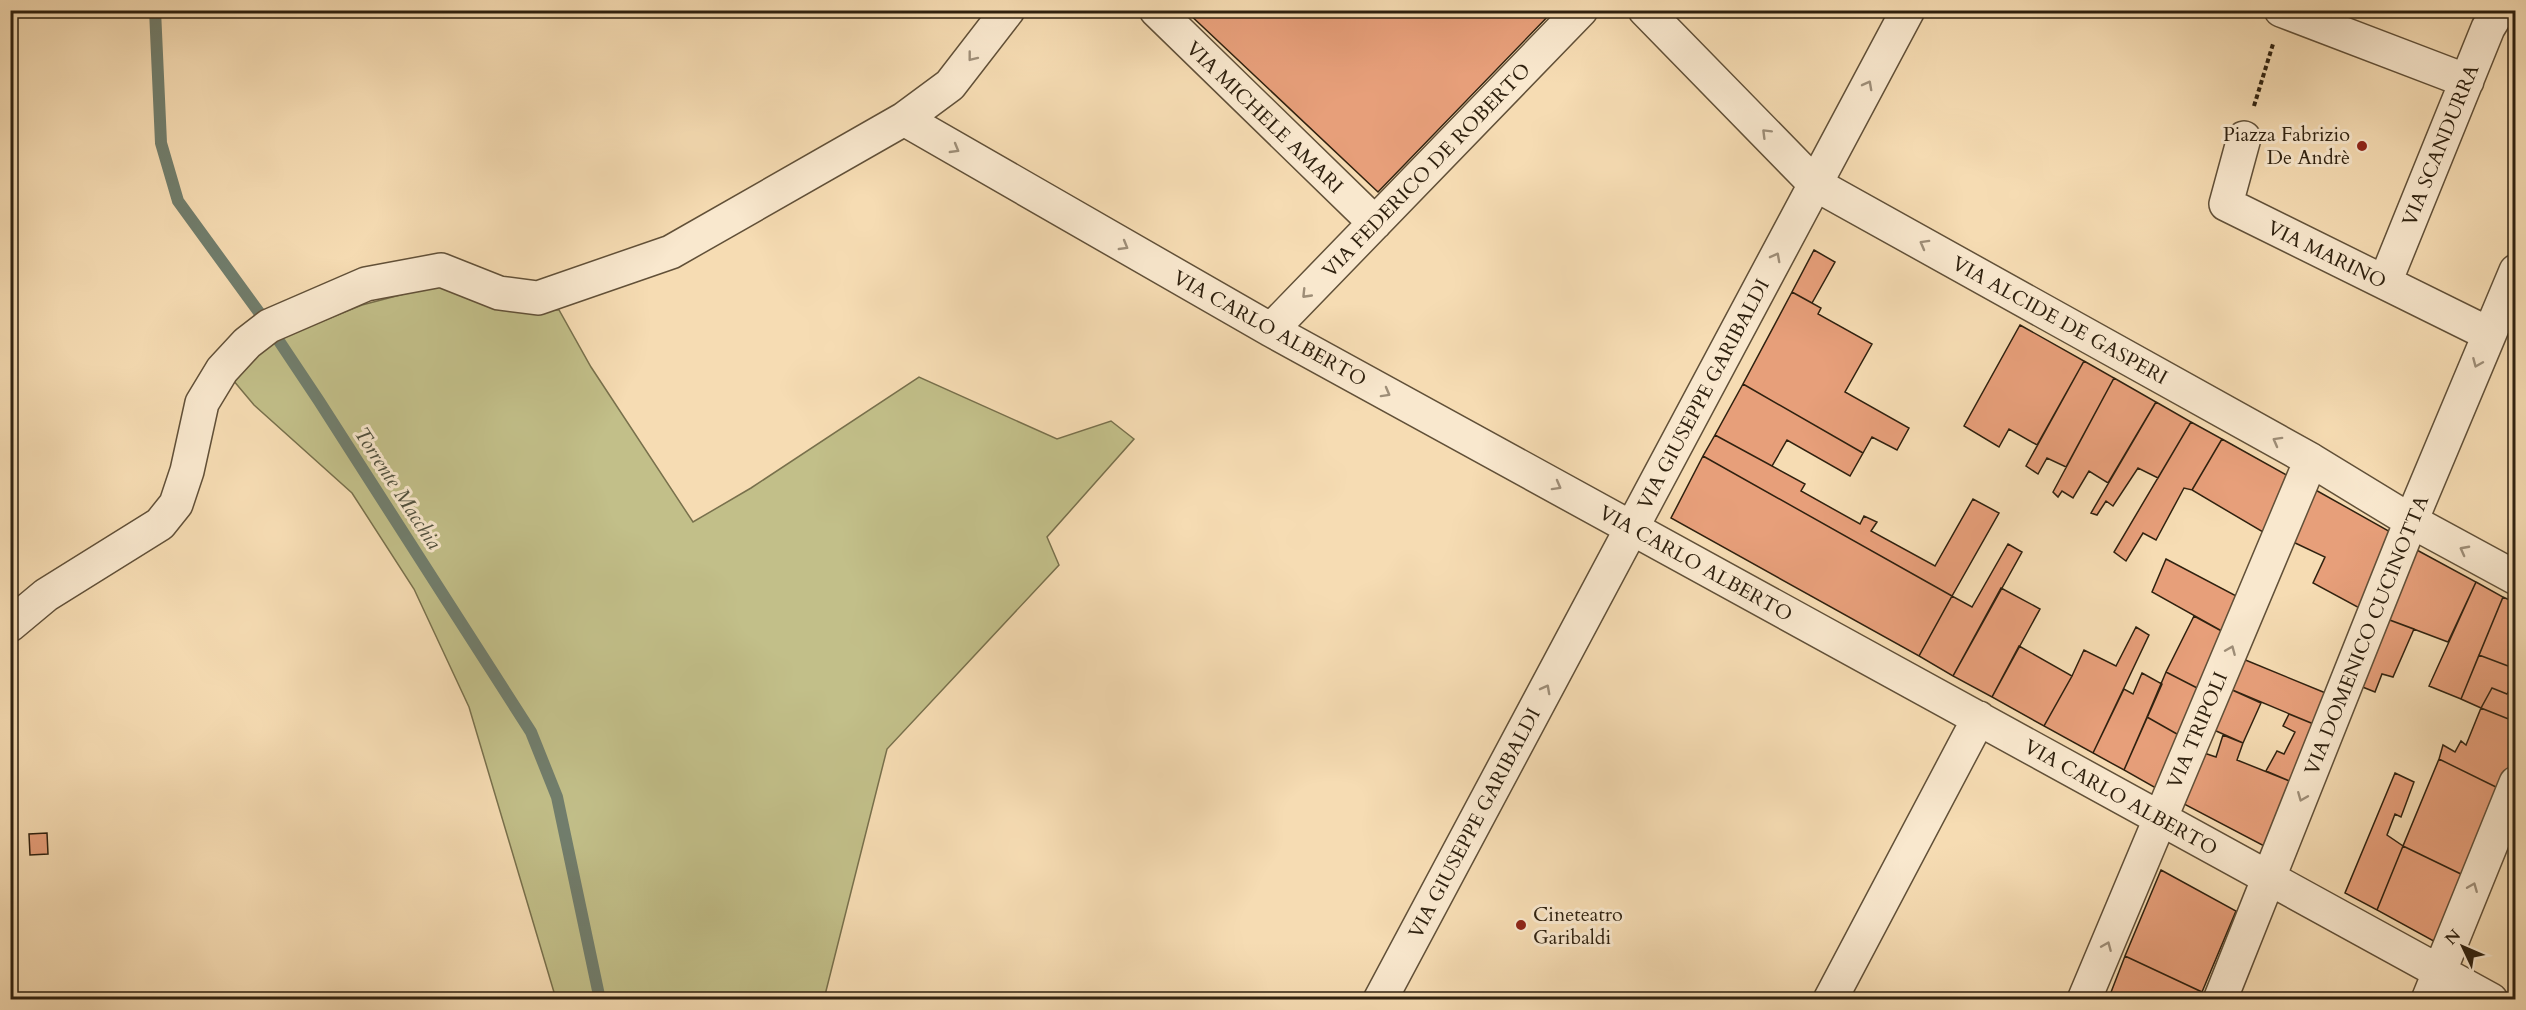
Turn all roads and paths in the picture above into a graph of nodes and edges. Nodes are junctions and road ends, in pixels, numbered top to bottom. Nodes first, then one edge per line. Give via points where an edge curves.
1 (1008, 10) edge
2 (1156, 10) edge
3 (1581, 10) edge
4 (1645, 10) edge
5 (1908, 10) edge
6 (2499, 10) edge
7 (2283, 12) edge
8 (2467, 81) junction
9 (904, 119) junction
10 (2244, 138) joint
11 (1815, 184) junction
12 (1374, 223) junction
13 (2516, 271) edge
14 (2385, 282) junction
15 (1271, 330) junction
16 (2489, 334) junction
17 (2311, 460) junction
18 (2411, 521) junction
19 (1632, 528) junction
20 (2516, 578) edge
21 (10, 625) edge
22 (1978, 718) junction
23 (2516, 783) edge
24 (2160, 819) junction
25 (2269, 879) junction
26 (2433, 986) edge
27 (1380, 999) edge
28 (1830, 999) edge
29 (2084, 999) edge
30 (2220, 999) edge
31 (2491, 999) edge

1 -> 9 street via 951,85
2 - 12 street, VIA MICHELE AMARI
3 - 12 street, VIA FEDERICO DE ROBERTO
11 -> 4 street, VIA ALCIDE DE GASPERI
11 -> 5 street, VIA GIUSEPPE GARIBALDI
6 - 8 street, VIA SCANDURRA
7 - 8 street
7 - 10 path
8 - 14 street, VIA SCANDURRA
9 -> 15 street, VIA CARLO ALBERTO
9 - 21 street via 671,252 538,298 499,293 441,270 366,284 269,326 222,370 202,403 176,504 160,524 45,595
10 - 14 street, VIA MARINO via 2226,204
17 -> 11 street, VIA ALCIDE DE GASPERI
19 -> 11 street, VIA GIUSEPPE GARIBALDI
12 -> 15 street, VIA FEDERICO DE ROBERTO
13 - 16 street, VIA DOMENICO CUCINOTTA
14 - 16 street, VIA MARINO
15 -> 19 street, VIA CARLO ALBERTO
16 -> 18 street, VIA DOMENICO CUCINOTTA
17 - 18 street, VIA ALCIDE DE GASPERI
24 -> 17 street, VIA TRIPOLI
20 -> 18 street, VIA ALCIDE DE GASPERI
18 -> 25 street, VIA DOMENICO CUCINOTTA
19 - 22 street, VIA CARLO ALBERTO
27 -> 19 street, VIA GIUSEPPE GARIBALDI
22 - 24 street, VIA CARLO ALBERTO
22 - 28 street
26 -> 23 street
24 - 25 street, VIA CARLO ALBERTO
29 -> 24 street, VIA TRIPOLI
25 - 26 street, VIA CARLO ALBERTO
25 - 30 street, VIA DOMENICO CUCINOTTA
26 - 31 street, VIA CARLO ALBERTO

